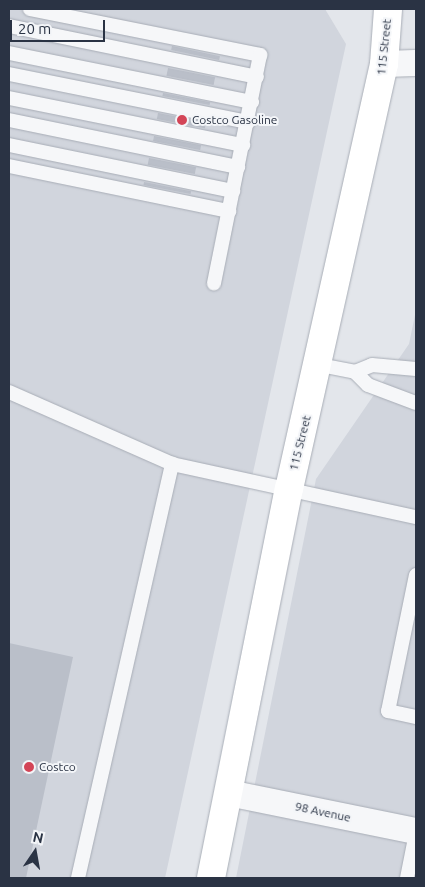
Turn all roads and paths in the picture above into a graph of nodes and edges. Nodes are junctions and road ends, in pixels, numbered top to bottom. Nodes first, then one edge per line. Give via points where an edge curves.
1 (30, 9) edge
2 (388, 9) edge
3 (9, 26) edge
4 (9, 53) edge
5 (416, 63) edge
6 (384, 64) junction
7 (9, 74) edge
8 (257, 77) junction
9 (9, 98) edge
10 (252, 102) junction
11 (9, 120) edge
12 (248, 122) junction
13 (9, 145) edge
14 (243, 145) junction
15 (9, 166) edge
16 (238, 167) junction
17 (233, 191) junction
18 (229, 211) junction
19 (214, 283) dead end
20 (320, 365) junction
21 (416, 369) edge
22 (355, 372) junction
23 (9, 392) edge
24 (416, 403) edge
25 (172, 464) junction
26 (288, 489) junction
27 (416, 517) edge
28 (416, 575) edge
29 (416, 717) edge
30 (229, 793) junction
31 (416, 832) edge
32 (78, 878) edge
33 (211, 878) edge
34 (407, 878) edge

1 - 8 lane via 260,55
2 - 6 street, 115 Street
3 - 8 lane
4 - 10 lane
5 - 6 street
6 - 20 street, 115 Street
7 - 12 lane
8 - 10 lane
9 - 14 lane
10 - 12 lane
11 - 16 lane
12 - 14 lane
13 - 17 lane
14 - 16 lane
15 - 18 lane
16 - 17 lane
17 - 18 lane
18 - 19 lane
20 - 22 lane
20 - 26 street, 115 Street
21 - 22 lane via 372,366
22 - 24 lane via 368,385
23 - 25 lane
25 - 26 lane
25 - 32 lane
26 - 27 lane
26 - 30 street, 115 Street
28 - 29 lane via 388,711
30 - 31 street, 98 Avenue
30 - 33 street, 115 Street
31 - 34 lane

